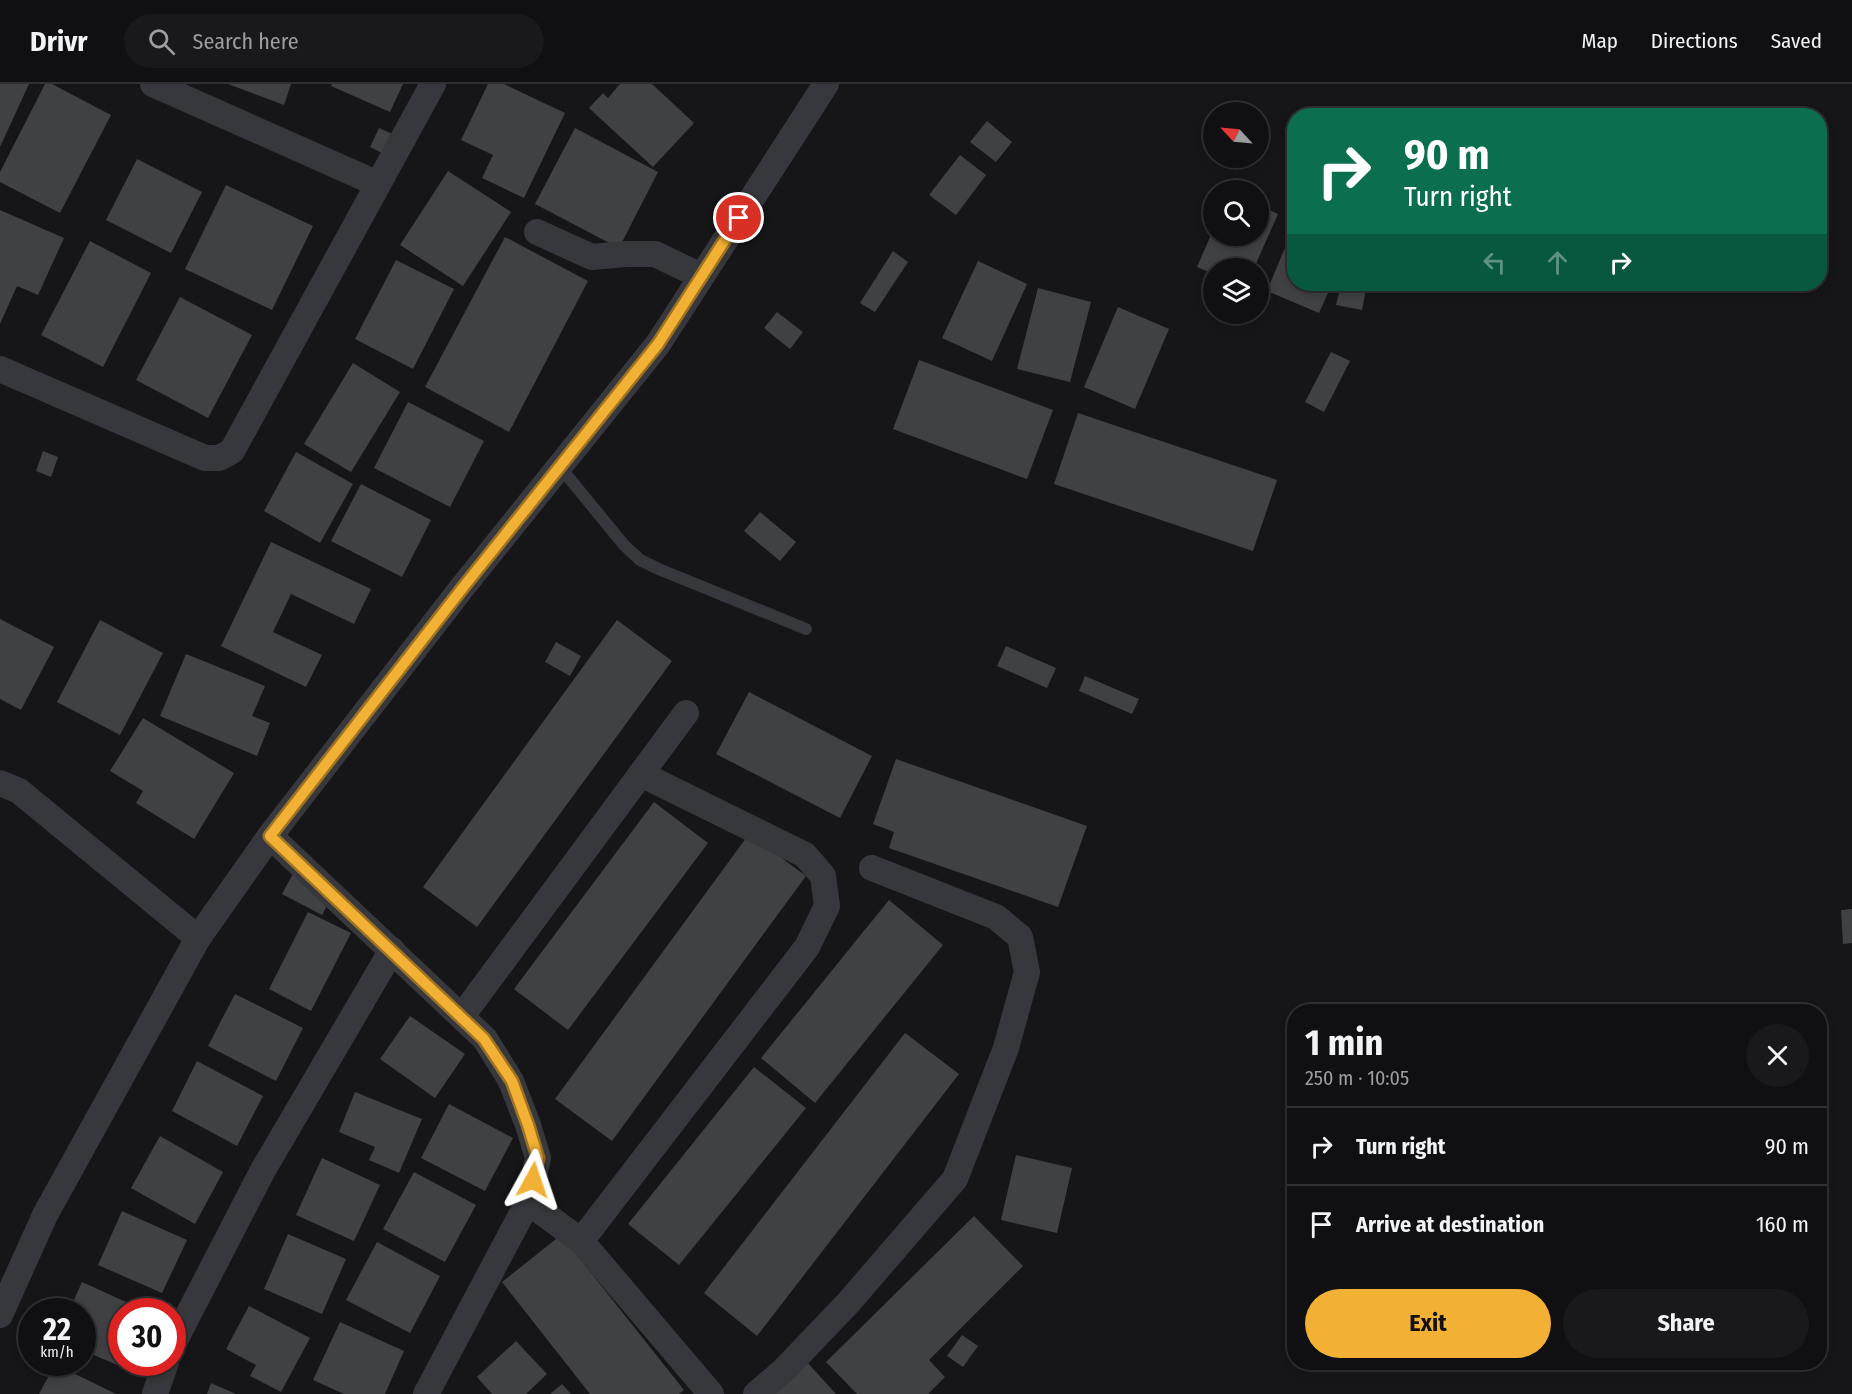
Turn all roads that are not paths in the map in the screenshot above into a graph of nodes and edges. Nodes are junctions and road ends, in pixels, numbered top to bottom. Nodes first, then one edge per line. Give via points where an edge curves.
1 (153, 84) edge
2 (433, 84) edge
3 (826, 84) edge
4 (378, 183) junction
5 (537, 232) dead end
6 (701, 276) junction
7 (0, 369) edge
8 (560, 466) junction
9 (806, 629) dead end
10 (686, 713) dead end
11 (641, 774) junction
12 (0, 783) edge
13 (270, 836) junction
14 (872, 868) dead end
15 (198, 938) junction
16 (392, 950) junction
17 (462, 1016) junction
18 (528, 1202) junction
19 (581, 1241) junction
20 (0, 1315) edge
21 (186, 1319) edge
22 (161, 1376) edge
23 (155, 1394) edge
24 (426, 1394) edge
25 (711, 1394) edge
26 (756, 1394) edge

1 - 4 street
2 - 4 street
3 - 6 street
4 - 7 street via 240,439 232,451 219,458 205,458
5 - 6 street via 592,257 655,255
6 - 8 street via 658,344
8 - 9 lane via 640,560
8 - 13 street
10 - 11 street
11 - 17 street
11 - 19 street via 805,855 823,876 827,906 807,947
12 - 15 street via 19,791
13 - 15 street
13 - 16 street
14 - 26 street via 996,917 1020,937 1027,972 1006,1048 955,1179 848,1303
15 - 20 street via 45,1215
16 - 17 street
16 - 21 street via 263,1170
17 - 18 street via 484,1039 512,1081 528,1125 538,1158
18 - 19 street
18 - 24 street
19 - 25 street
22 - 23 street

